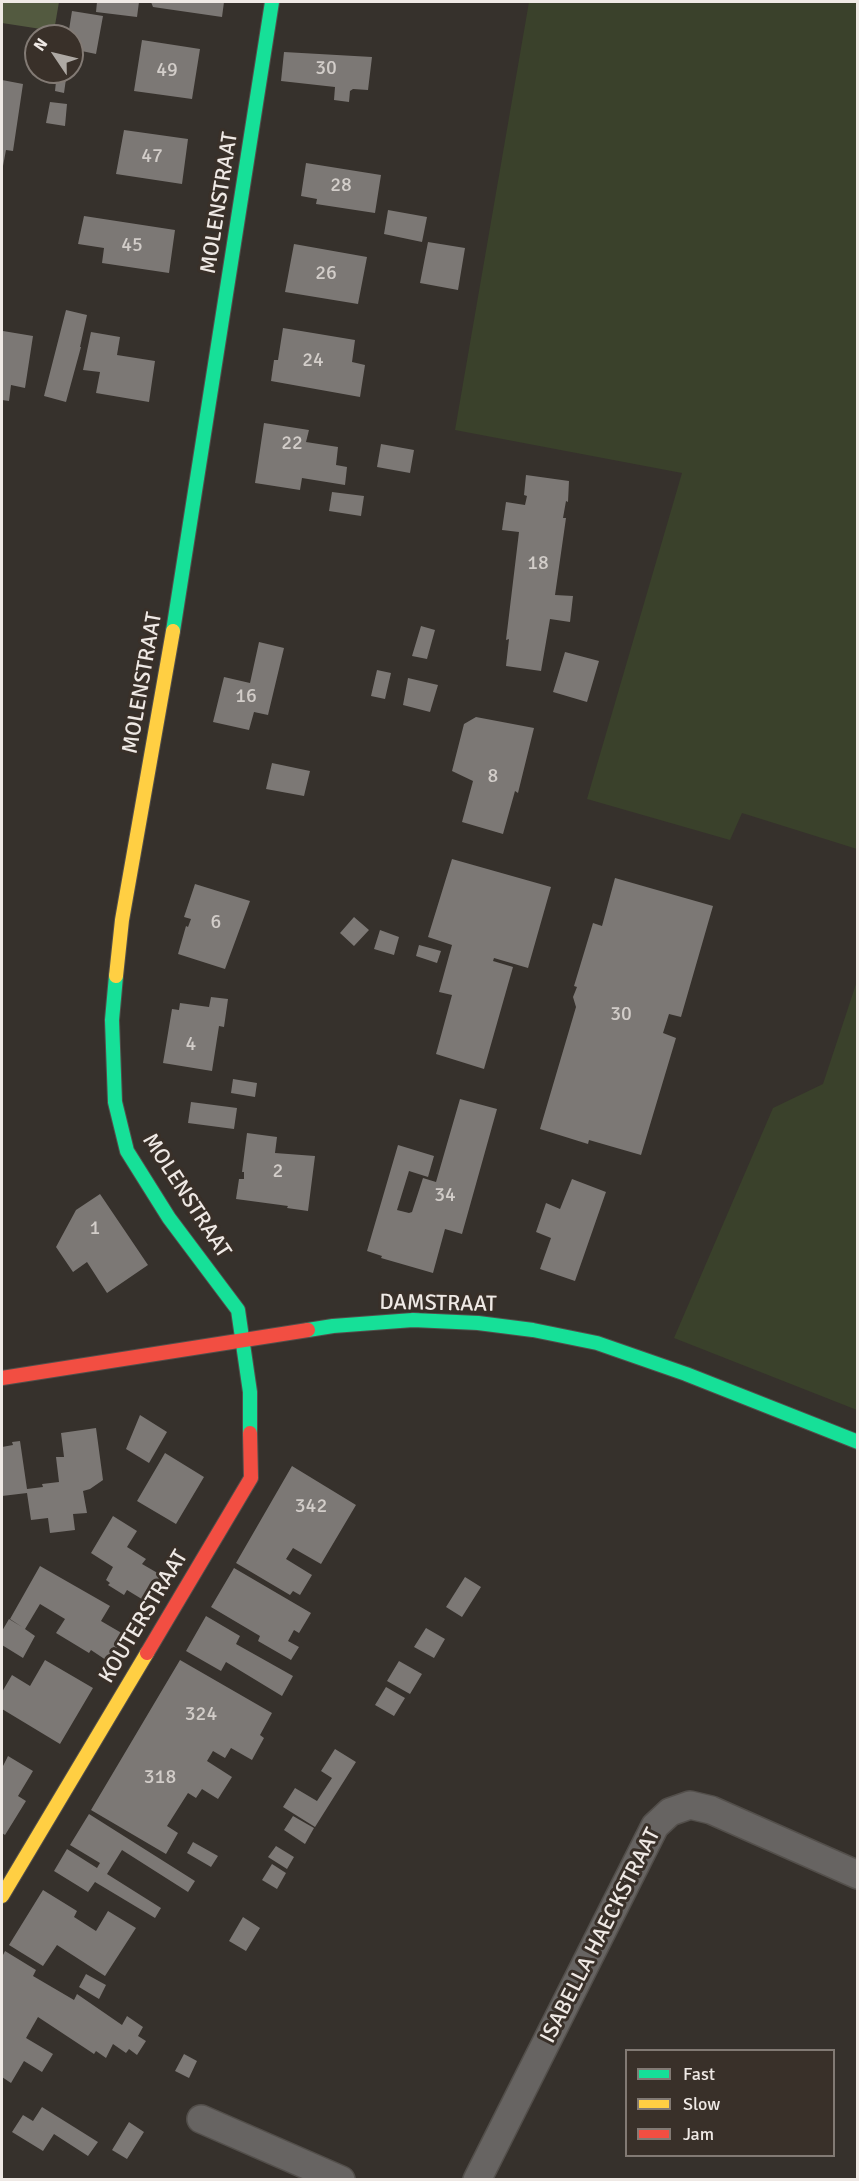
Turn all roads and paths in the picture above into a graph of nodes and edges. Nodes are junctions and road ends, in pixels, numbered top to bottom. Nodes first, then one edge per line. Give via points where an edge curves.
1 (272, 2) edge
2 (243, 1339) junction
3 (2, 1378) edge
4 (858, 1442) edge
5 (858, 1875) edge
6 (2, 1896) edge
7 (201, 2119) dead end
8 (341, 2180) edge
9 (477, 2180) edge

1 - 2 street, MOLENSTRAAT via 196,495 122,920 112,1020 115,1102 127,1151 170,1218 238,1310
2 - 3 street, DAMSTRAAT
2 - 4 street, DAMSTRAAT via 413,1320 532,1330 597,1343
2 - 6 street, KOUTERSTRAAT via 250,1392 251,1478
5 - 9 street, ISABELLA HAECKSTRAAT via 711,1810 690,1805 670,1812 655,1826
7 - 8 street

